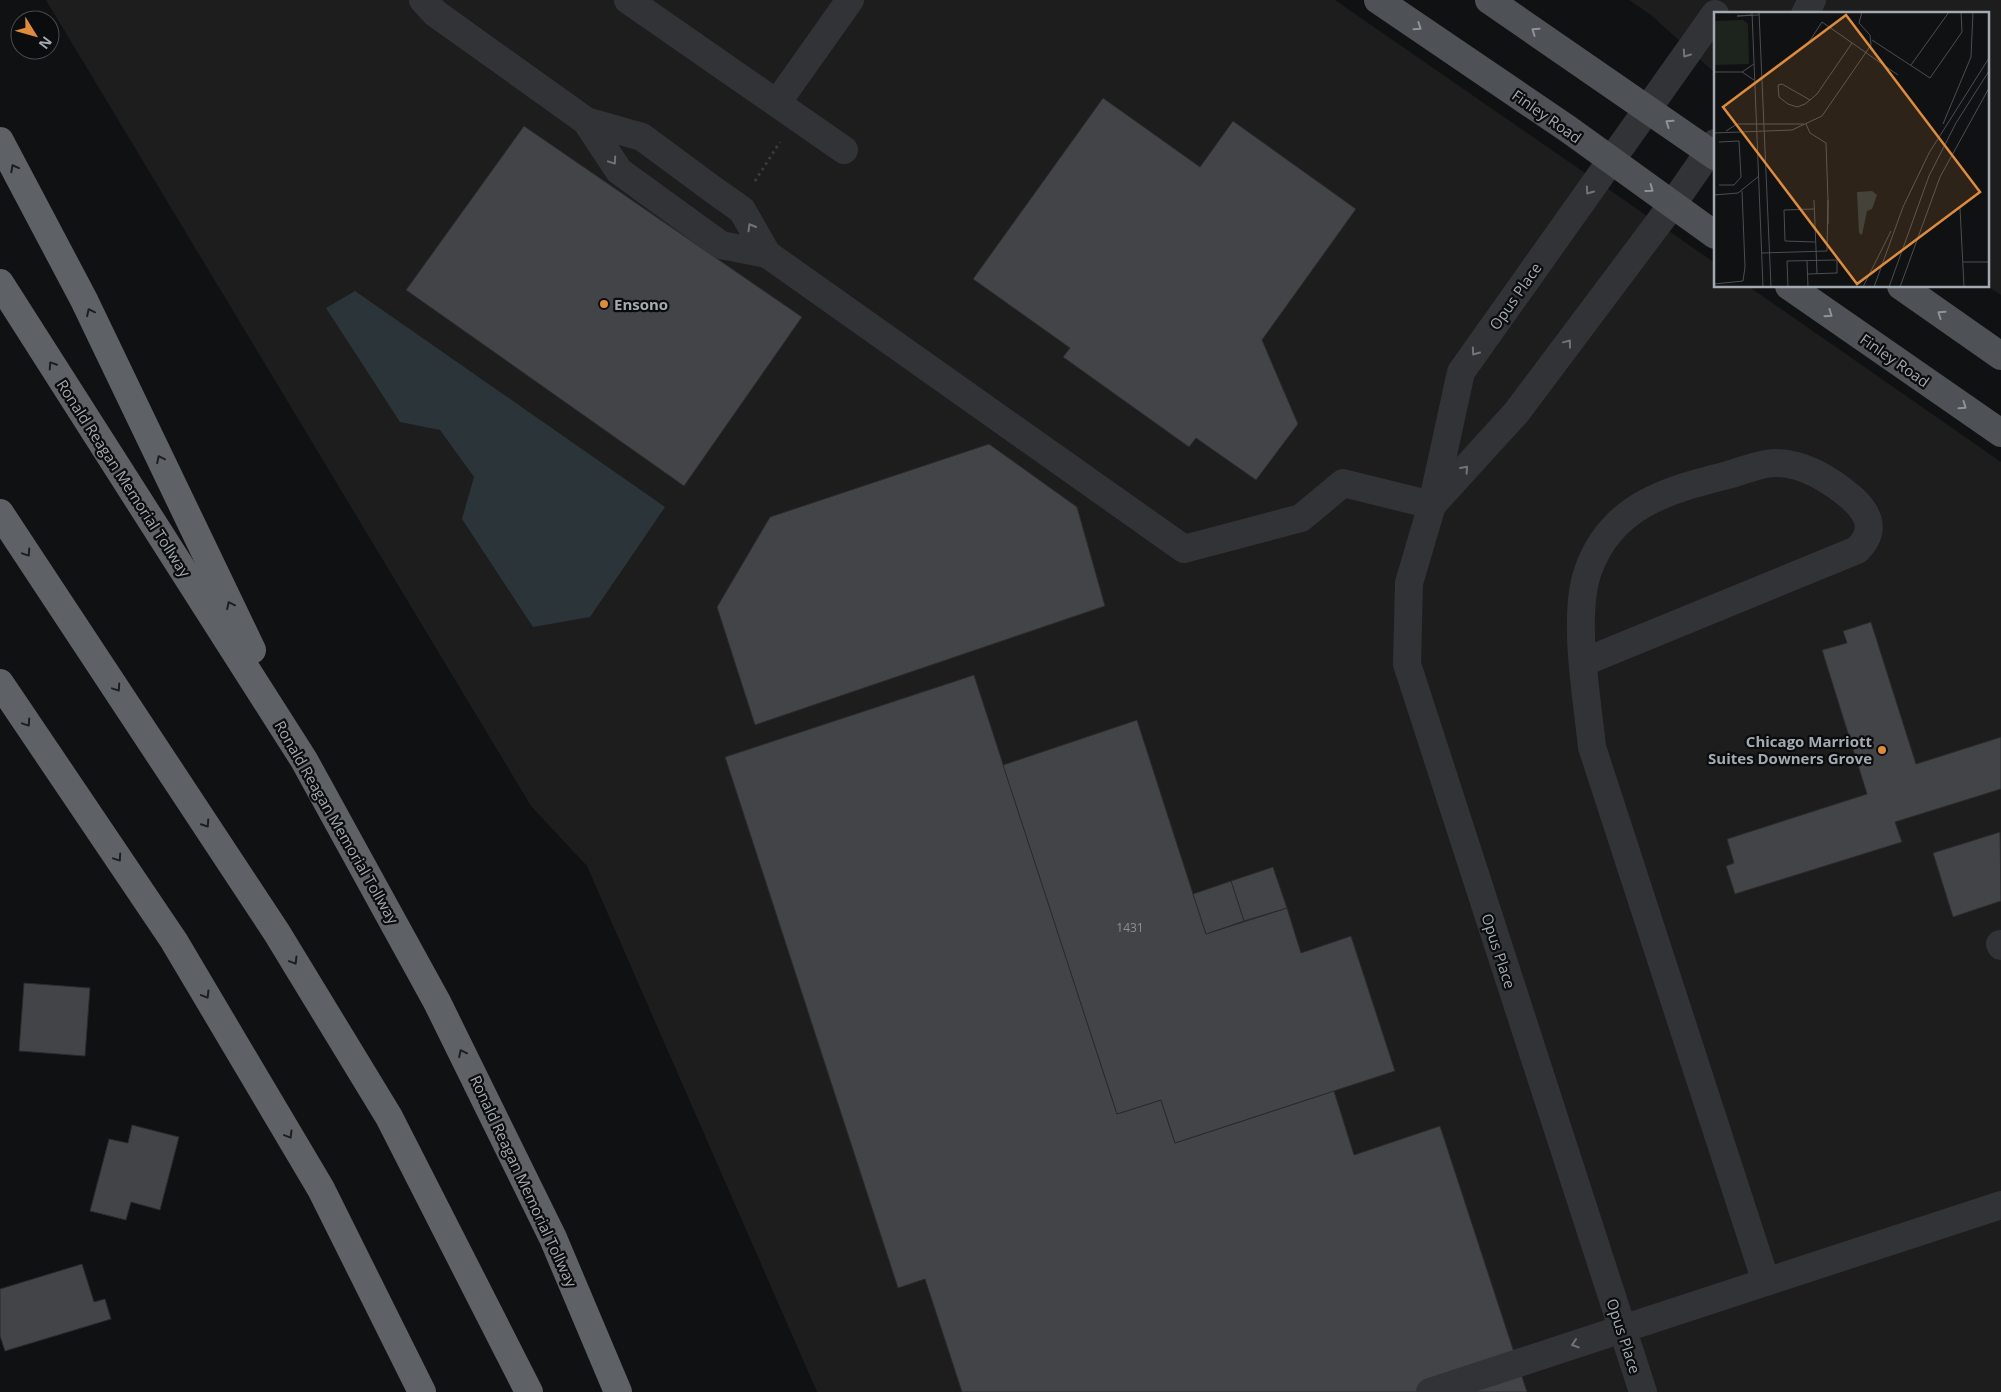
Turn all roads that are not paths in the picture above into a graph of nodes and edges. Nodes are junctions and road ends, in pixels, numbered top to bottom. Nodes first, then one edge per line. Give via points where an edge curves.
1 (423, 0) edge
2 (628, 0) edge
3 (850, 0) edge
4 (1378, 0) edge
5 (1490, 0) edge
6 (1725, 0) edge
7 (1812, 0) edge
8 (1716, 12) edge
9 (1806, 12) edge
10 (1714, 15) edge
11 (777, 102) junction
12 (1647, 108) junction
13 (586, 121) junction
14 (0, 141) edge
15 (844, 150) dead end
16 (1713, 150) edge
17 (1610, 160) junction
18 (1672, 205) junction
19 (1714, 234) edge
20 (767, 254) junction
21 (0, 283) edge
22 (1792, 288) edge
23 (1904, 288) edge
24 (2001, 356) edge
25 (2001, 433) edge
26 (1432, 505) junction
27 (0, 513) edge
28 (1584, 662) junction
29 (0, 683) edge
30 (304, 760) junction
31 (2001, 1205) edge
32 (553, 1238) junction
33 (1766, 1282) junction
34 (1621, 1329) junction
35 (422, 1392) edge
36 (529, 1392) edge
37 (618, 1392) edge
38 (633, 1392) edge
39 (1430, 1392) edge
40 (1642, 1392) edge

1 - 13 street via 434,13
2 - 11 street
3 - 11 street
4 -> 17 main road, Finley Road
12 -> 5 main road
6 - 8 street, Opus Place
7 - 9 street
10 -> 12 street, Opus Place
11 - 15 street
16 -> 12 main road
12 - 17 street, Opus Place
20 -> 13 street via 742,210 642,137
13 -> 20 street via 619,171 721,245
30 -> 14 highway via 84,300
16 - 18 street, Opus Place
17 -> 18 main road, Finley Road
17 -> 26 street, Opus Place via 1461,372
18 - 19 main road, Finley Road
26 -> 18 street, Opus Place via 1516,413
20 - 26 street via 1184,549 1301,518 1344,483
30 -> 21 highway, Ronald Reagan Memorial Tollway
22 -> 25 main road, Finley Road
24 -> 23 main road
26 - 34 street, Opus Place via 1409,583 1407,664
27 -> 36 highway via 277,933 384,1108
28 - 28 street via 1580,611 1588,570 1608,534 1639,505 1676,488 1775,463 1807,469 1836,484 1868,516 1868,535 1857,550
28 - 33 street via 1592,748
29 -> 35 highway via 174,941 321,1189
32 -> 30 highway, Ronald Reagan Memorial Tollway via 437,1002
31 - 33 street
32 - 37 highway, Ronald Reagan Memorial Tollway
32 - 38 highway
33 - 34 street
34 -> 39 street
34 - 40 street, Opus Place

